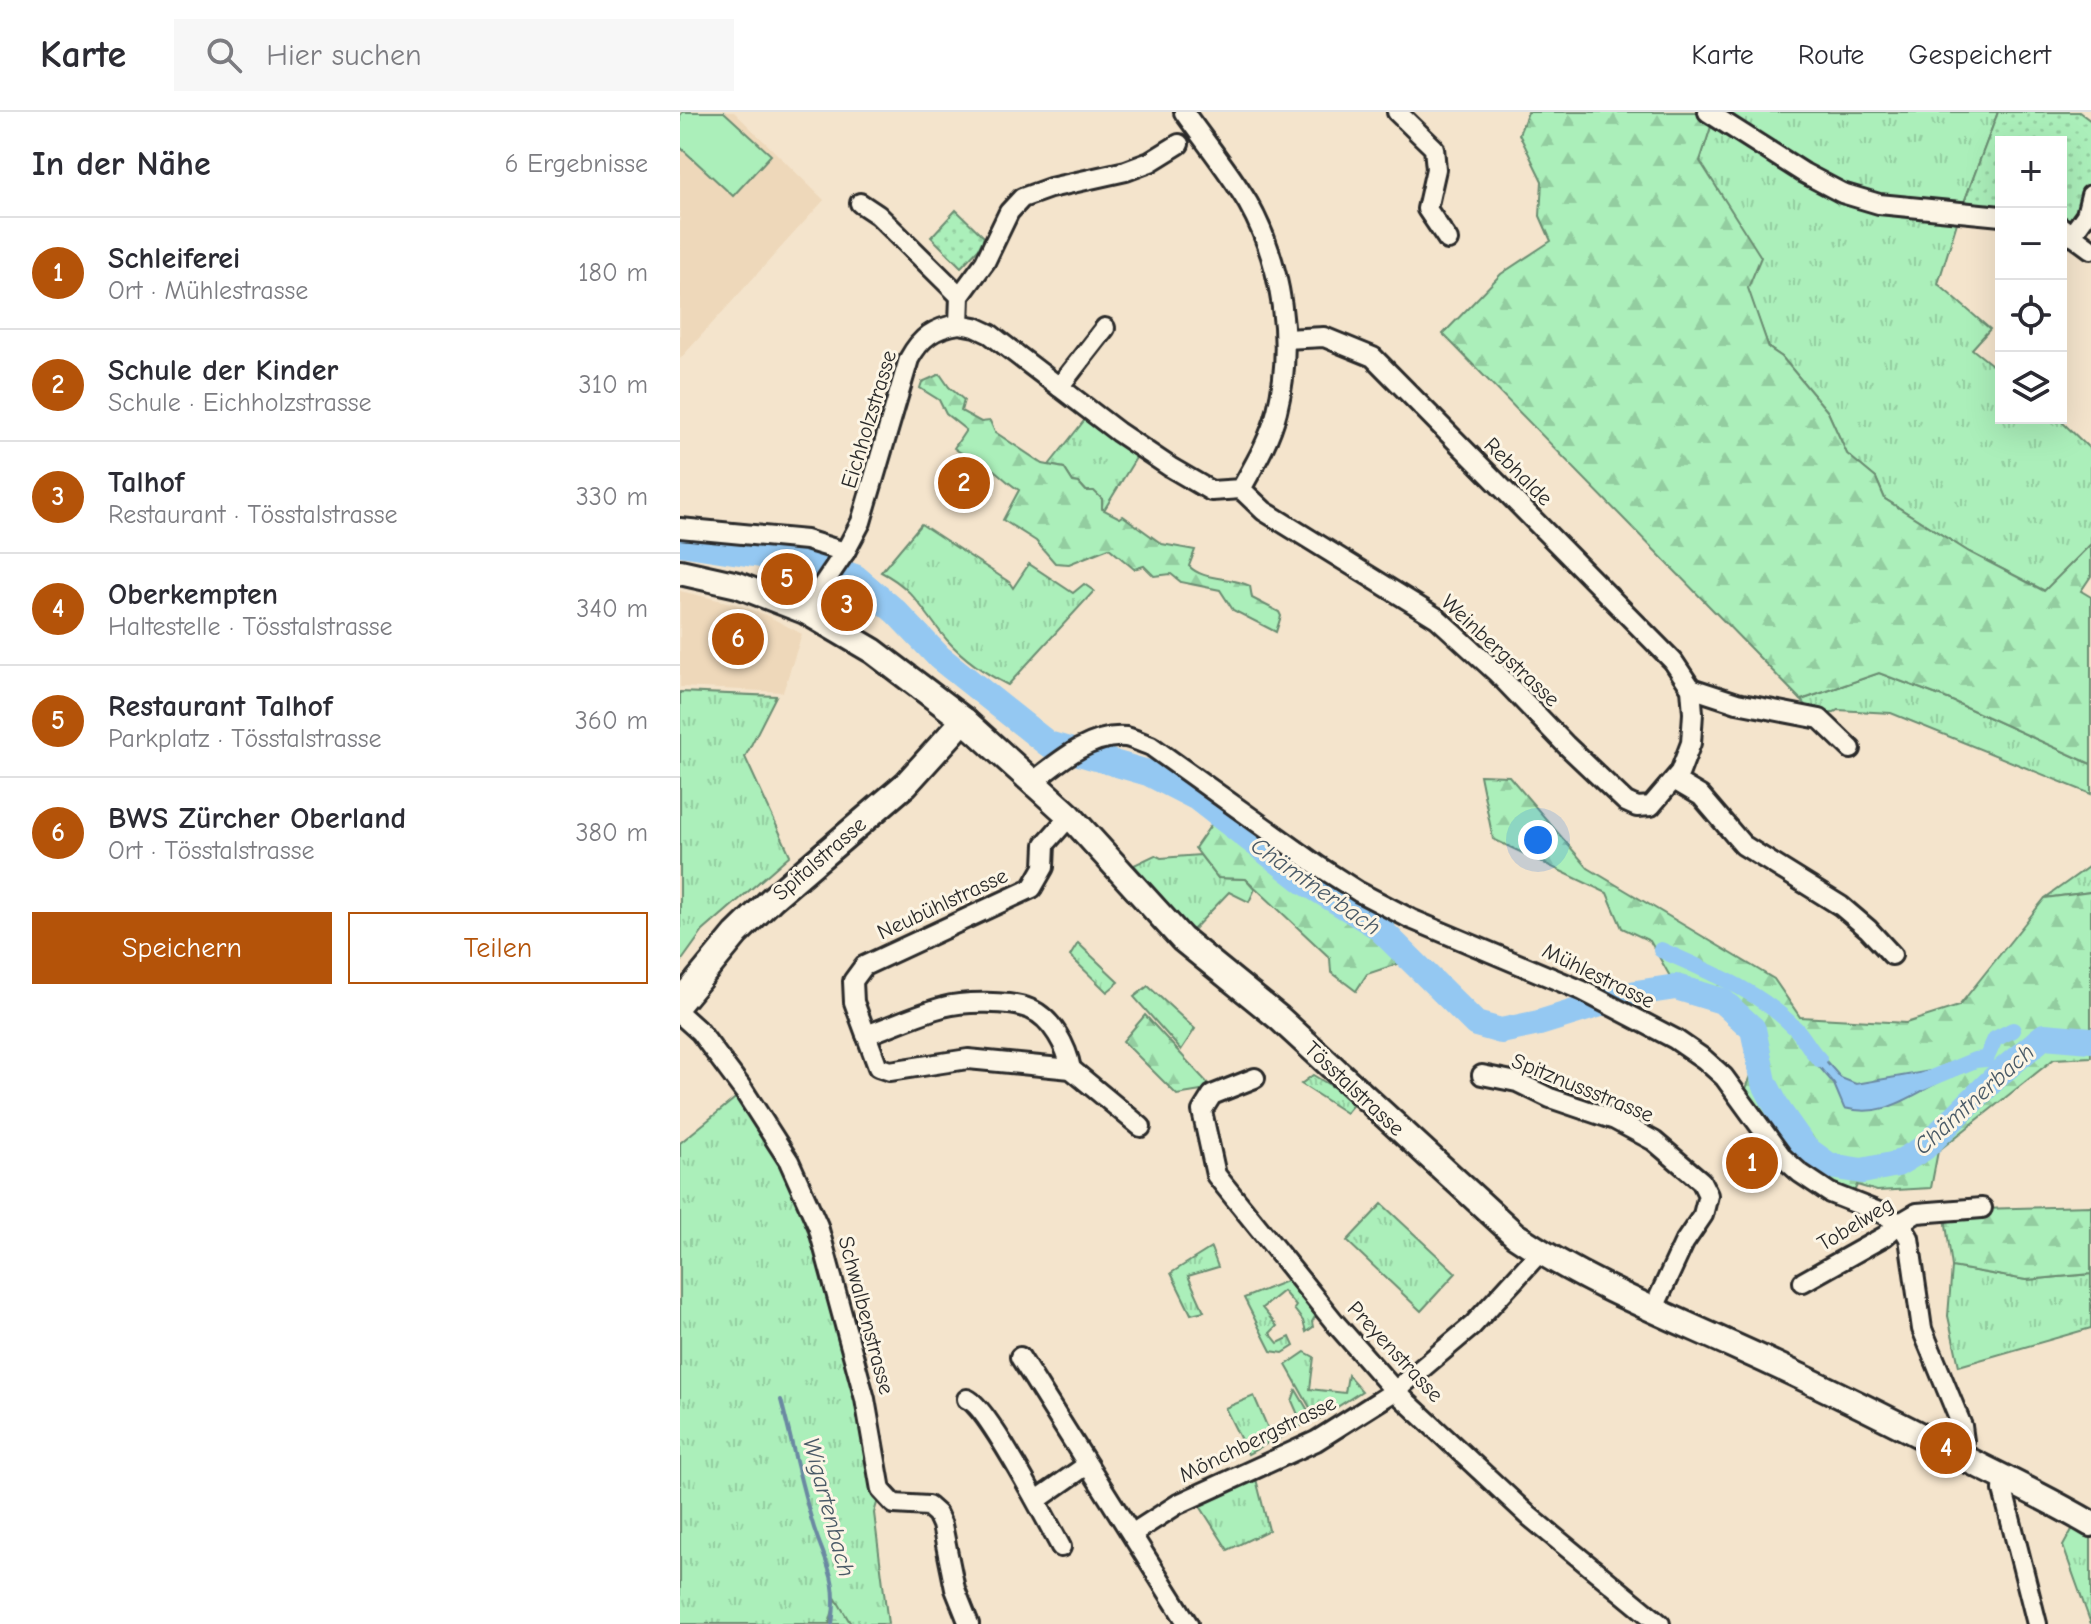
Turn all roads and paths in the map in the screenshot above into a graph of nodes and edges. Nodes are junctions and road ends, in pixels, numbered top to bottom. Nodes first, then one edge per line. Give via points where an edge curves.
1 (1184, 112) edge
2 (1397, 112) edge
3 (1708, 112) edge
4 (1179, 144) dead end
5 (2091, 195) edge
6 (860, 203) dead end
7 (1995, 215) edge
8 (2067, 230) edge
9 (2067, 232) edge
10 (1448, 240) dead end
11 (2091, 249) edge
12 (960, 296) junction
13 (959, 324) junction
14 (1105, 328) dead end
15 (1285, 339) junction
16 (1059, 387) junction
17 (1241, 489) junction
18 (680, 528) edge
19 (844, 555) junction
20 (680, 572) edge
21 (805, 611) junction
22 (1691, 688) junction
23 (964, 720) junction
24 (1851, 749) dead end
25 (1674, 780) junction
26 (1034, 781) junction
27 (1070, 816) junction
28 (1892, 955) dead end
29 (680, 1002) edge
30 (680, 1014) edge
31 (866, 1035) junction
32 (1071, 1069) junction
33 (1482, 1075) dead end
34 (1255, 1078) dead end
35 (1141, 1127) dead end
36 (1982, 1208) dead end
37 (1900, 1223) junction
38 (1540, 1252) junction
39 (1803, 1282) dead end
40 (1653, 1310) junction
41 (1020, 1357) dead end
42 (1395, 1391) junction
43 (967, 1399) dead end
44 (1958, 1455) junction
45 (1087, 1465) junction
46 (2004, 1477) junction
47 (1037, 1500) junction
48 (2091, 1524) edge
49 (1133, 1533) junction
50 (1061, 1547) dead end
51 (969, 1624) edge
52 (1188, 1624) edge
53 (1660, 1624) edge
54 (2037, 1624) edge

1 - 15 street via 1247,202 1265,239
2 - 10 street via 1434,148 1436,169 1427,209
3 - 7 street via 1842,193 1879,204
4 - 12 street via 1126,171 1022,198
5 - 8 street via 2086,215
6 - 12 street
9 - 11 street
12 - 13 street
13 - 16 street via 990,334
13 - 19 street, Eichholzstrasse via 930,332 909,359 869,500
14 - 16 street
15 - 17 street via 1277,410
15 - 22 street, Rebhalde via 1324,337 1373,357 1673,661
16 - 17 street via 1211,491
17 - 25 street, Weinbergstrasse via 1264,511 1437,618 1626,802 1651,806
18 - 19 street via 806,540
19 - 21 street, Eichholzstrasse
20 - 21 main road, Tösstalstrasse via 738,585
21 - 23 main road, Tösstalstrasse via 873,651
22 - 24 street via 1820,719
22 - 25 street, Weinbergstrasse via 1691,743
23 - 26 main road, Tösstalstrasse
23 - 29 main road, Spitalstrasse via 906,784 745,925
25 - 28 street via 1701,796 1743,845 1841,906
26 - 27 main road, Tösstalstrasse
26 - 37 street, Mühlestrasse via 1095,742 1127,737 1151,746 1359,892 1560,980 1675,1039 1734,1089 1783,1158 1808,1179
27 - 31 street, Neubühlstrasse via 1045,844 1044,867 1032,888 864,966 853,981
27 - 38 main road, Tösstalstrasse via 1182,939 1279,1018
30 - 51 street, Schwalbenstrasse via 744,1091 789,1161 818,1226 865,1399 881,1490 894,1504 928,1506 937,1514
31 - 32 street, Neubühlstrasse via 878,1067 890,1071 968,1059
31 - 32 street via 945,1006 1012,1005 1031,1009 1043,1019 1061,1039
32 - 35 street
33 - 40 street, Spitznussstrasse via 1517,1082 1615,1120 1654,1141 1701,1181 1708,1195 1703,1215
34 - 42 street, Preyenstrasse via 1212,1095 1202,1111 1216,1175
36 - 37 street, Tobelweg via 1917,1213
37 - 39 street, Tobelweg
37 - 44 street via 1909,1238 1922,1329 1962,1426 1964,1441
38 - 40 main road, Tösstalstrasse
38 - 42 street, Mönchbergstrasse via 1472,1326
40 - 44 main road, Tösstalstrasse
41 - 45 street
42 - 49 street, Mönchbergstrasse via 1316,1441 1178,1504
42 - 53 street, Preyenstrasse via 1530,1517
43 - 47 street via 992,1426
44 - 46 main road, Tösstalstrasse
45 - 47 street
45 - 49 street
46 - 48 main road, Tösstalstrasse
46 - 54 street
47 - 50 street
49 - 52 street

